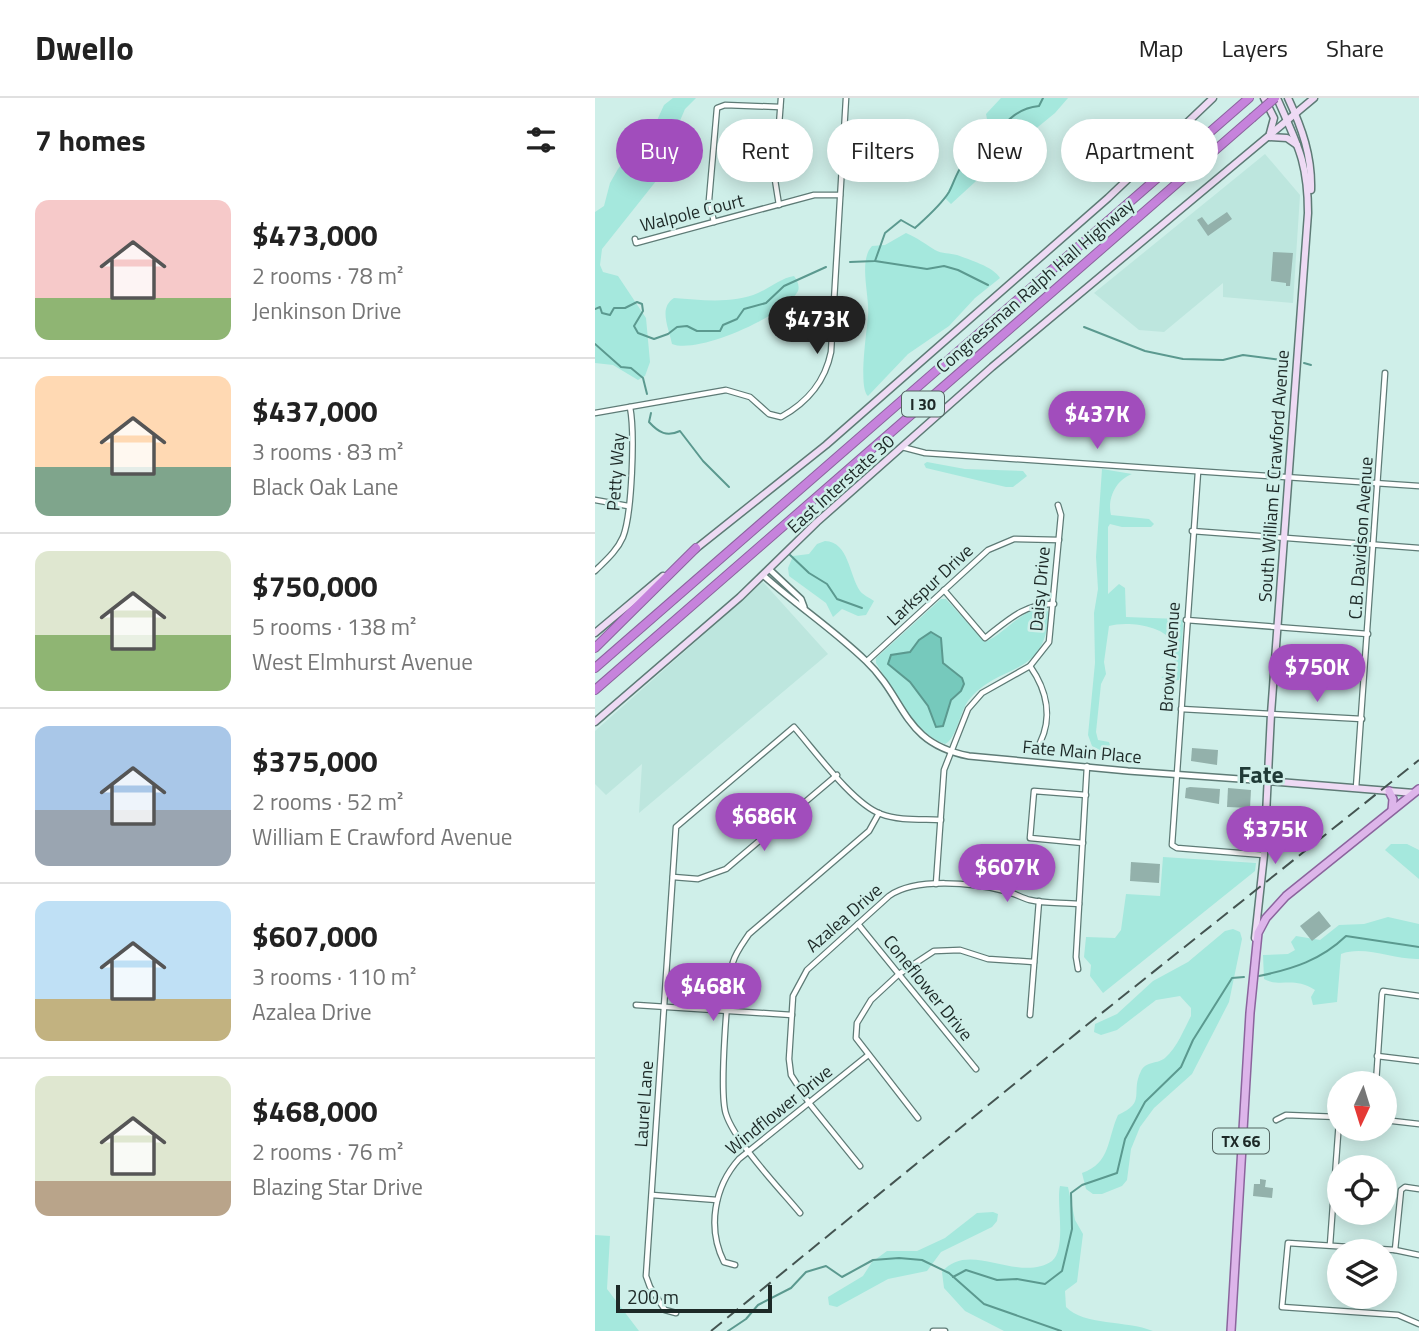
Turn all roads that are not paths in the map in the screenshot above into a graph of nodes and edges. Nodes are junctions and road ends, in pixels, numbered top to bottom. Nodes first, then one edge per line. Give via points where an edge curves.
1 (781, 98) edge
2 (846, 98) edge
3 (1213, 98) edge
4 (1264, 98) edge
5 (1276, 98) edge
6 (1288, 98) edge
7 (1314, 98) edge
8 (1248, 99) edge
9 (780, 107) junction
10 (1295, 114) junction
11 (1287, 121) junction
12 (1267, 138) junction
13 (1300, 148) junction
14 (840, 195) junction
15 (779, 205) junction
16 (1308, 213) junction
17 (714, 222) junction
18 (635, 239) dead end
19 (1385, 373) dead end
20 (630, 407) junction
21 (595, 413) edge
22 (902, 447) junction
23 (1198, 472) junction
24 (1288, 478) junction
25 (1379, 483) junction
26 (1419, 486) edge
27 (595, 499) edge
28 (1058, 505) dead end
29 (628, 506) junction
30 (1192, 531) junction
31 (1284, 538) junction
32 (1059, 540) junction
33 (1374, 544) junction
34 (696, 548) junction
35 (1419, 548) edge
36 (769, 569) junction
37 (595, 571) edge
38 (763, 575) junction
39 (944, 590) junction
40 (1054, 604) junction
41 (804, 607) junction
42 (1187, 620) junction
43 (1277, 628) junction
44 (595, 633) edge
45 (1368, 634) junction
46 (595, 648) edge
47 (867, 662) junction
48 (1030, 666) junction
49 (595, 668) edge
50 (595, 690) edge
51 (1181, 709) junction
52 (1271, 714) junction
53 (1362, 719) junction
54 (595, 722) edge
55 (1040, 743) dead end
56 (951, 751) junction
57 (1087, 766) junction
58 (1176, 774) junction
59 (837, 775) junction
60 (1268, 781) junction
61 (1356, 788) junction
62 (1389, 791) junction
63 (1418, 792) edge
64 (1086, 795) junction
65 (1392, 811) junction
66 (879, 813) junction
67 (941, 820) junction
68 (1083, 843) junction
69 (1263, 855) junction
70 (673, 877) junction
71 (936, 884) junction
72 (1039, 901) junction
73 (1079, 904) junction
74 (858, 924) junction
75 (1254, 950) junction
76 (1034, 962) junction
77 (1078, 969) dead end
78 (899, 974) junction
79 (1419, 996) edge
80 (636, 1005) dead end
81 (664, 1007) junction
82 (728, 1011) junction
83 (792, 1015) junction
84 (1030, 1015) dead end
85 (867, 1056) junction
86 (1377, 1056) junction
87 (1419, 1060) edge
88 (976, 1069) dead end
89 (1376, 1071) edge
90 (809, 1103) junction
91 (918, 1118) dead end
92 (1327, 1118) edge
93 (1276, 1120) dead end
94 (1397, 1121) edge
95 (1419, 1124) edge
96 (1337, 1141) edge
97 (750, 1150) junction
98 (859, 1166) dead end
99 (1419, 1189) edge
100 (652, 1195) junction
101 (717, 1200) junction
102 (800, 1213) dead end
103 (1330, 1239) edge
104 (1396, 1239) edge
105 (1327, 1245) edge
106 (1397, 1250) edge
107 (1419, 1255) edge
108 (735, 1265) dead end
109 (676, 1313) dead end
110 (1419, 1324) edge
111 (935, 1331) edge
112 (945, 1331) edge
113 (1231, 1331) edge

1 - 9 street
2 - 14 street
3 - 34 main road via 1082,221 825,445
4 - 12 main road via 1274,123
5 - 11 main road
5 - 50 highway, Congressman Ralph Hall Highway / I 30, bridge
6 - 10 main road
7 - 10 main road
8 - 49 highway, Congressman Ralph Hall Highway / I 30
9 - 15 street via 775,180
9 - 17 street via 717,108 709,200
10 - 11 main road, East Interstate 30
10 - 16 main road via 1310,163
11 - 12 main road, East Interstate 30
11 - 13 main road
12 - 13 main road via 1287,138
12 - 22 main road, East Interstate 30
13 - 16 main road
14 - 15 street, Walpole Court via 814,195
14 - 20 street via 831,352 820,385 777,418 750,397 726,390
15 - 17 street, Walpole Court
16 - 24 main road, South William E Crawford Avenue
17 - 18 street, Walpole Court via 636,243
19 - 25 street, C.B. Davidson Avenue
20 - 21 street
20 - 29 street, Petty Way
22 - 23 street via 925,453
22 - 36 main road, East Interstate 30
23 - 24 street
23 - 30 street, Brown Avenue
24 - 25 street
24 - 31 main road, South William E Crawford Avenue
25 - 26 street
25 - 33 street, C.B. Davidson Avenue
27 - 29 street
28 - 32 street, Daisy Drive
29 - 37 street, Petty Way via 619,544
30 - 31 street
30 - 42 street, Brown Avenue
31 - 33 street
31 - 43 main road, South William E Crawford Avenue
32 - 39 street, Larkspur Drive via 1031,538 1000,544
32 - 40 street, Daisy Drive
33 - 35 street
33 - 45 street, C.B. Davidson Avenue
34 - 44 main road
34 - 46 highway
36 - 38 main road, East Interstate 30
36 - 41 street, Fate Main Place
38 - 41 street, Fate Main Place
38 - 54 main road, East Interstate 30
39 - 40 street via 985,638 1019,612
39 - 47 street, Larkspur Drive
40 - 48 street, Daisy Drive via 1049,642
41 - 47 street, Fate Main Place
42 - 43 street
42 - 51 street, Brown Avenue
43 - 45 street
43 - 52 main road, South William E Crawford Avenue
45 - 53 street, C.B. Davidson Avenue
47 - 56 street, Fate Main Place via 916,730
48 - 55 street via 1046,694 1045,732
48 - 56 street, Daisy Drive via 982,693 968,709
51 - 52 street
51 - 58 street, Brown Avenue
52 - 53 street
52 - 60 main road, South William E Crawford Avenue
53 - 61 street, C.B. Davidson Avenue
56 - 57 street, Fate Main Place
56 - 67 street, Daisy Drive via 944,770
57 - 58 street, Fate Main Place
57 - 64 street
58 - 60 street, Fate Main Place
58 - 69 street, Brown Avenue via 1172,845
59 - 66 street via 864,805
59 - 70 street via 726,869 698,879
59 - 70 street, Laurel Lane via 794,727 676,827
60 - 61 main road, Fate Main Place
60 - 69 main road, South William E Crawford Avenue
61 - 62 main road, Fate Main Place
62 - 63 main road, Fate Main Place
62 - 65 main road
63 - 65 main road, TX 66
64 - 68 street
64 - 68 street via 1034,792 1030,838
65 - 75 main road, TX 66 via 1279,903 1261,925
66 - 67 street
66 - 82 street via 869,831 749,934 734,960
67 - 71 street, Daisy Drive
68 - 73 street
69 - 75 main road, South William E Crawford Avenue
70 - 81 street, Laurel Lane
71 - 72 street, Azalea Drive via 995,888
71 - 74 street, Azalea Drive via 898,890
72 - 73 street, Azalea Drive
72 - 76 street
73 - 77 street
74 - 78 street, Coneflower Drive
74 - 83 street, Azalea Drive via 807,970 793,996
75 - 113 main road, TX 66
76 - 78 street via 996,960 946,949 933,951
76 - 84 street
78 - 85 street via 871,1000 857,1023 856,1038
78 - 88 street, Coneflower Drive
79 - 86 street via 1383,991
80 - 81 street
81 - 82 street
81 - 100 street, Laurel Lane
82 - 83 street
82 - 97 street via 723,1080 726,1114
83 - 90 street, Azalea Drive via 791,1075
85 - 90 street, Windflower Drive
85 - 91 street
86 - 87 street
86 - 89 street
90 - 97 street, Windflower Drive
90 - 98 street, Azalea Drive
92 - 93 street via 1286,1115
94 - 95 street
96 - 103 street
97 - 101 street, Windflower Drive via 727,1171
97 - 102 street
99 - 104 street via 1401,1189
100 - 101 street
100 - 109 street, Laurel Lane via 646,1276 665,1310
101 - 108 street, Windflower Drive via 718,1249 724,1262
105 - 110 street via 1287,1243 1282,1307 1398,1315
106 - 107 street
111 - 112 street

